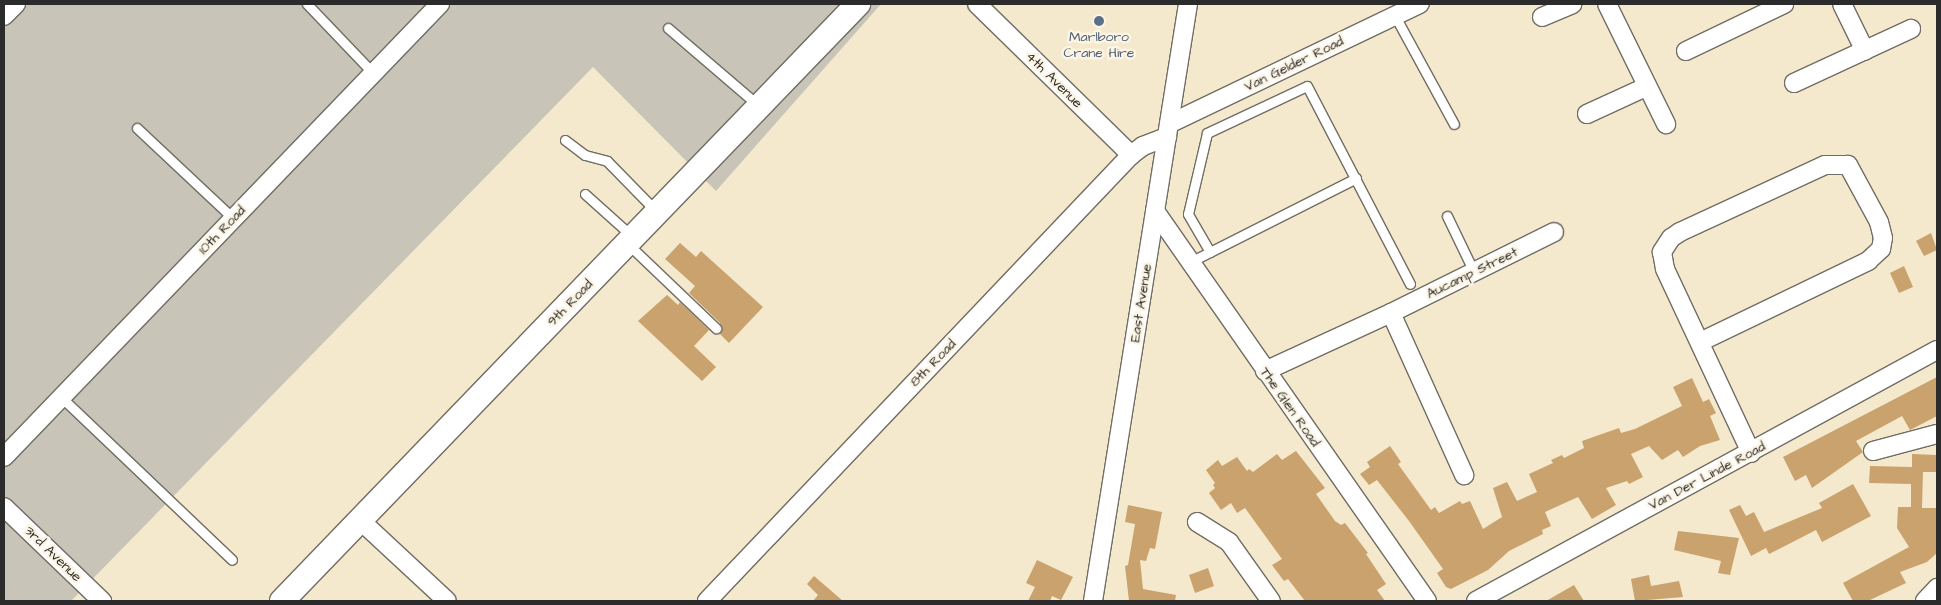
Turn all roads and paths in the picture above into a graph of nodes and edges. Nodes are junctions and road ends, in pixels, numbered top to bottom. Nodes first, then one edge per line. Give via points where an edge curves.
1 (16, 4) edge
2 (307, 4) edge
3 (440, 4) edge
4 (858, 4) edge
5 (978, 4) edge
6 (1188, 4) edge
7 (1420, 4) edge
8 (1572, 4) edge
9 (1607, 4) edge
10 (1784, 4) edge
11 (1842, 4) edge
12 (4, 16) edge
13 (1394, 16) junction
14 (1542, 17) dead end
15 (668, 28) dead end
16 (1911, 29) dead end
17 (1686, 51) dead end
18 (1864, 51) junction
19 (373, 73) junction
20 (1794, 83) dead end
21 (1646, 87) junction
22 (759, 106) junction
23 (1587, 114) dead end
24 (1454, 124) dead end
25 (1666, 124) dead end
26 (137, 128) dead end
27 (1168, 130) junction
28 (565, 140) dead end
29 (1132, 155) junction
30 (1356, 178) junction
31 (585, 194) dead end
32 (1155, 211) junction
33 (657, 212) junction
34 (1447, 216) dead end
35 (233, 218) junction
36 (1554, 232) dead end
37 (630, 240) junction
38 (1210, 252) junction
39 (1190, 262) junction
40 (1474, 272) junction
41 (1410, 284) dead end
42 (1391, 313) junction
43 (716, 328) dead end
44 (1700, 342) junction
45 (1937, 350) edge
46 (1265, 370) junction
47 (61, 397) junction
48 (1937, 434) edge
49 (1873, 451) dead end
50 (1751, 453) junction
51 (4, 457) edge
52 (1464, 475) dead end
53 (4, 507) edge
54 (361, 520) junction
55 (1197, 522) dead end
56 (232, 560) dead end
57 (1937, 588) edge
58 (102, 601) edge
59 (282, 601) edge
60 (446, 601) edge
61 (707, 601) edge
62 (1093, 601) edge
63 (1271, 601) edge
64 (1426, 601) edge
65 (1476, 601) edge
66 (1925, 601) edge

1 - 12 street
2 - 19 lane
3 - 19 street, 10th Road
4 - 22 main road, 9th Road
5 - 29 street, 4th Avenue
6 - 27 street, East Avenue
7 - 13 street, Van Gelder Road
8 - 14 street
9 - 21 street
10 - 17 street
11 - 18 street
13 - 24 lane
13 - 27 street, Van Gelder Road
15 - 22 lane
16 - 18 street
18 - 20 street
19 - 35 street, 10th Road
21 - 23 street
21 - 25 street
22 - 33 main road, 9th Road
26 - 35 lane
27 - 29 street, 8th Road
27 - 32 street, East Avenue
28 - 33 lane via 585,155 607,161
29 - 61 street, 8th Road
30 - 38 lane
30 - 38 lane via 1307,86 1214,128 1202,141 1188,214
30 - 41 lane
31 - 37 lane
32 - 39 street, The Glen Road
32 - 62 street, East Avenue
33 - 37 main road, 9th Road
34 - 40 lane
35 - 47 street, 10th Road
36 - 40 street, Aucamp Street
37 - 43 lane
37 - 54 main road, 9th Road
38 - 39 lane
39 - 46 street, The Glen Road
40 - 42 street, Aucamp Street
42 - 46 street, Aucamp Street
42 - 52 street
44 - 44 street via 1665,269 1662,252 1671,238 1825,165 1848,165 1879,222 1883,238 1881,249 1868,261
44 - 50 street
45 - 50 street, Van Der Linde Road
46 - 64 street, The Glen Road
47 - 51 street, 10th Road
47 - 56 lane
48 - 49 street
50 - 65 street, Van Der Linde Road
53 - 58 street, 3rd Avenue
54 - 59 main road, 9th Road
54 - 60 street
55 - 63 street via 1228,542
57 - 66 street

